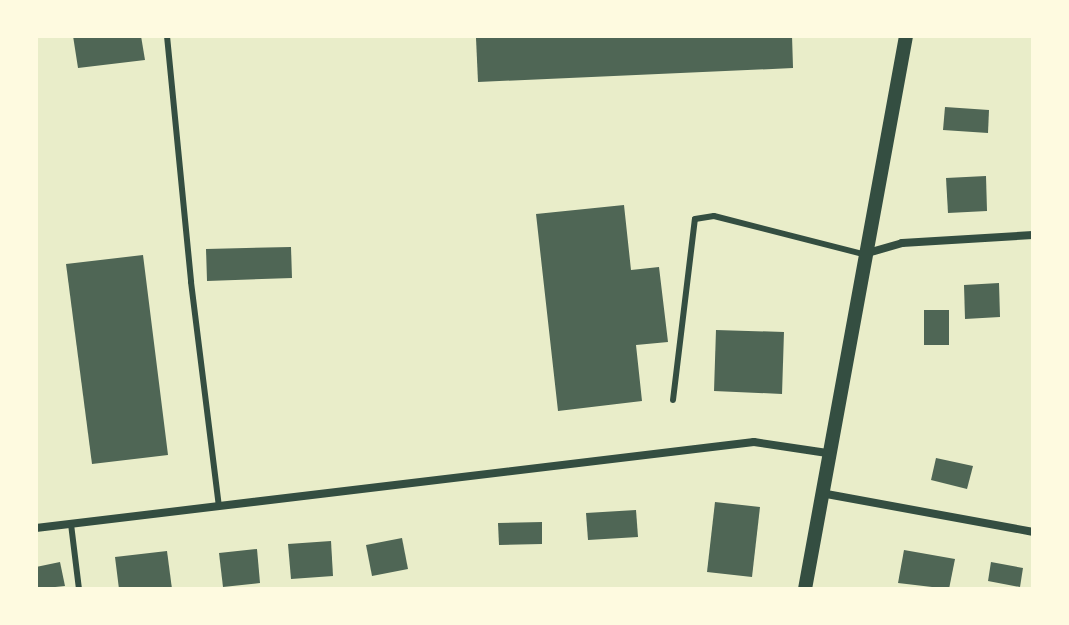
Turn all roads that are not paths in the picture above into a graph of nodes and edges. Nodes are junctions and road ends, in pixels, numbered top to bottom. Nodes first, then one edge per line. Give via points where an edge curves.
1 (167, 36) edge
2 (906, 36) edge
3 (1033, 235) edge
4 (863, 254) junction
5 (673, 400) dead end
6 (827, 453) junction
7 (820, 492) junction
8 (219, 506) junction
9 (71, 524) junction
10 (36, 528) edge
11 (1033, 532) edge
12 (79, 589) edge
13 (805, 589) edge

1 - 8 lane
2 - 4 street
3 - 4 street via 902,243
4 - 5 lane via 714,216 695,219
4 - 6 street
6 - 7 street
6 - 8 street via 754,442
7 - 11 street
7 - 13 street
8 - 9 street
9 - 10 street
9 - 12 lane

